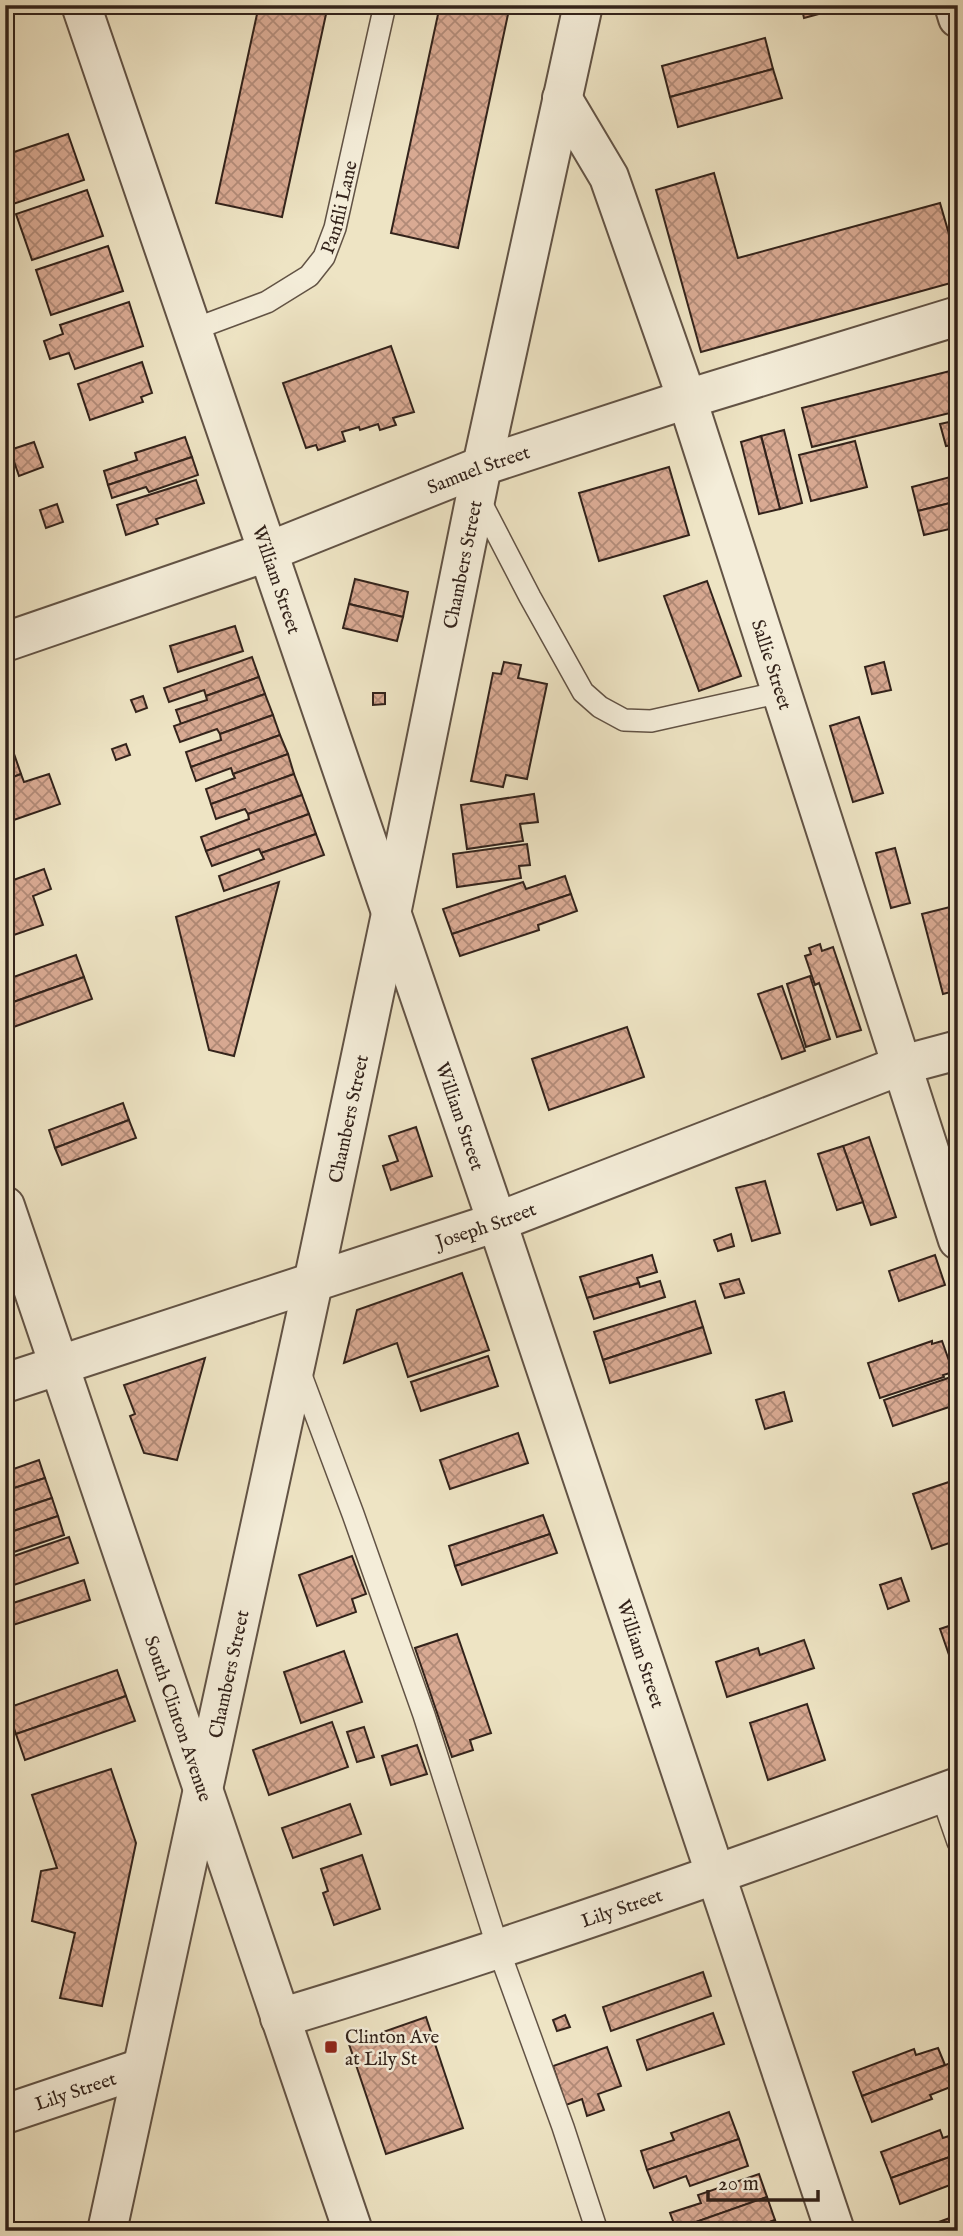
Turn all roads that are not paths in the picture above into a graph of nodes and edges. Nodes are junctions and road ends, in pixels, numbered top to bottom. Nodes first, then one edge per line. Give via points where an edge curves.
1 (81, 5) edge
2 (385, 5) edge
3 (583, 5) edge
4 (954, 5) edge
5 (958, 18) edge
6 (562, 98) junction
7 (958, 316) edge
8 (192, 330) junction
9 (687, 399) junction
10 (479, 480) junction
11 (267, 552) junction
12 (5, 642) edge
13 (781, 692) junction
14 (391, 914) junction
15 (958, 1050) edge
16 (902, 1065) junction
17 (5, 1206) edge
18 (497, 1222) junction
19 (958, 1240) edge
20 (313, 1283) junction
21 (296, 1362) junction
22 (60, 1367) junction
23 (5, 1384) edge
24 (203, 1789) junction
25 (950, 1790) edge
26 (958, 1842) edge
27 (716, 1875) junction
28 (498, 1948) junction
29 (280, 2018) junction
30 (142, 2068) junction
31 (5, 2113) edge
32 (107, 2231) edge
33 (352, 2231) edge
34 (597, 2231) edge
35 (835, 2231) edge

1 - 8 street, William Street
2 - 8 lane, Panfili Lane via 335,228 324,257 309,276 267,302
3 - 6 street, Chambers Street
4 - 5 street
6 - 9 street, Sallie Street via 609,177
6 - 10 street, Chambers Street
7 - 9 street, Samuel Street
8 - 11 street, William Street
9 - 10 street, Samuel Street
9 - 13 street, Sallie Street
10 - 11 street, Samuel Street
10 - 13 lane via 530,597 583,692 600,707 624,720 650,721
10 - 14 street, Chambers Street
11 - 12 street, Samuel Street
11 - 14 street, William Street
13 - 16 street, Sallie Street
14 - 18 street, William Street
14 - 20 street, Chambers Street
15 - 16 street, Joseph Street
16 - 18 street, Joseph Street
16 - 19 street, Sallie Street
17 - 22 street, South Clinton Avenue
18 - 20 street, Joseph Street
18 - 27 street, William Street
20 - 21 street, Chambers Street
20 - 22 street, Joseph Street
21 - 24 street, Chambers Street
21 - 28 lane via 424,1715
22 - 23 street, Joseph Street
22 - 24 street, South Clinton Avenue
24 - 29 street, South Clinton Avenue
24 - 30 street, Chambers Street
25 - 26 lane
25 - 27 street, Lily Street
27 - 28 street, Lily Street
27 - 35 street, William Street
28 - 29 street, Lily Street
28 - 34 lane
29 - 33 street, South Clinton Avenue
30 - 31 street, Lily Street
30 - 32 street, Chambers Street

